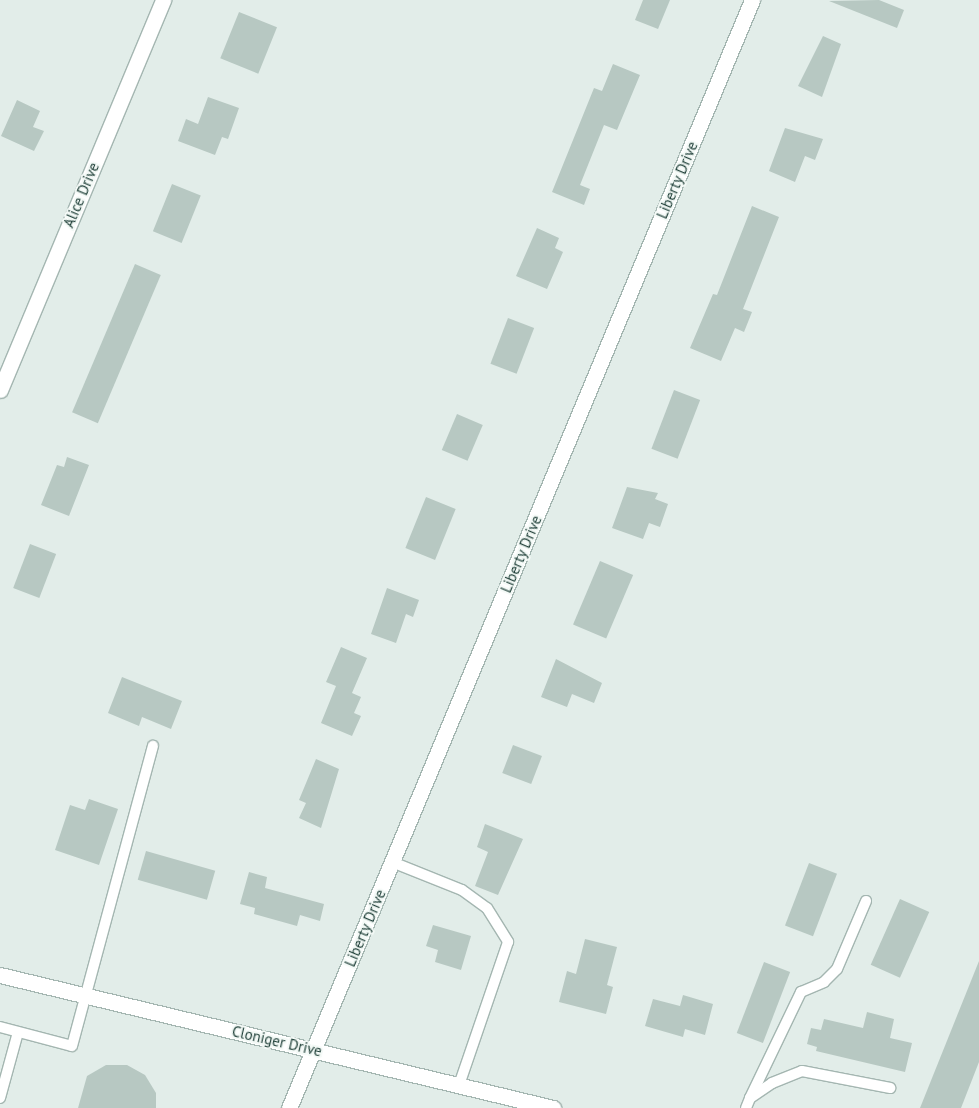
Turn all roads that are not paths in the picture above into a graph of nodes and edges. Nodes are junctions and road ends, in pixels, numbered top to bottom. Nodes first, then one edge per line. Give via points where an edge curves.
1 (163, 0) edge
2 (752, 0) edge
3 (0, 390) edge
4 (153, 746) dead end
5 (392, 862) junction
6 (866, 901) dead end
7 (0, 976) edge
8 (85, 995) junction
9 (0, 1027) edge
10 (18, 1032) junction
11 (314, 1050) junction
12 (459, 1085) junction
13 (890, 1088) dead end
14 (0, 1098) edge
15 (748, 1103) edge
16 (289, 1108) edge
17 (553, 1108) edge

1 - 3 street, Alice Drive
2 - 5 street, Liberty Drive
4 - 8 lane
5 - 11 street, Liberty Drive
5 - 12 lane via 462,890 487,908 508,942 497,983
6 - 15 lane via 837,969 824,982 801,992
7 - 8 street, Cloniger Drive
8 - 10 lane via 72,1046
8 - 11 street, Cloniger Drive
9 - 10 lane
10 - 14 lane
11 - 12 street, Cloniger Drive
11 - 16 street, Liberty Drive
12 - 17 street, Cloniger Drive
13 - 15 lane via 802,1070

